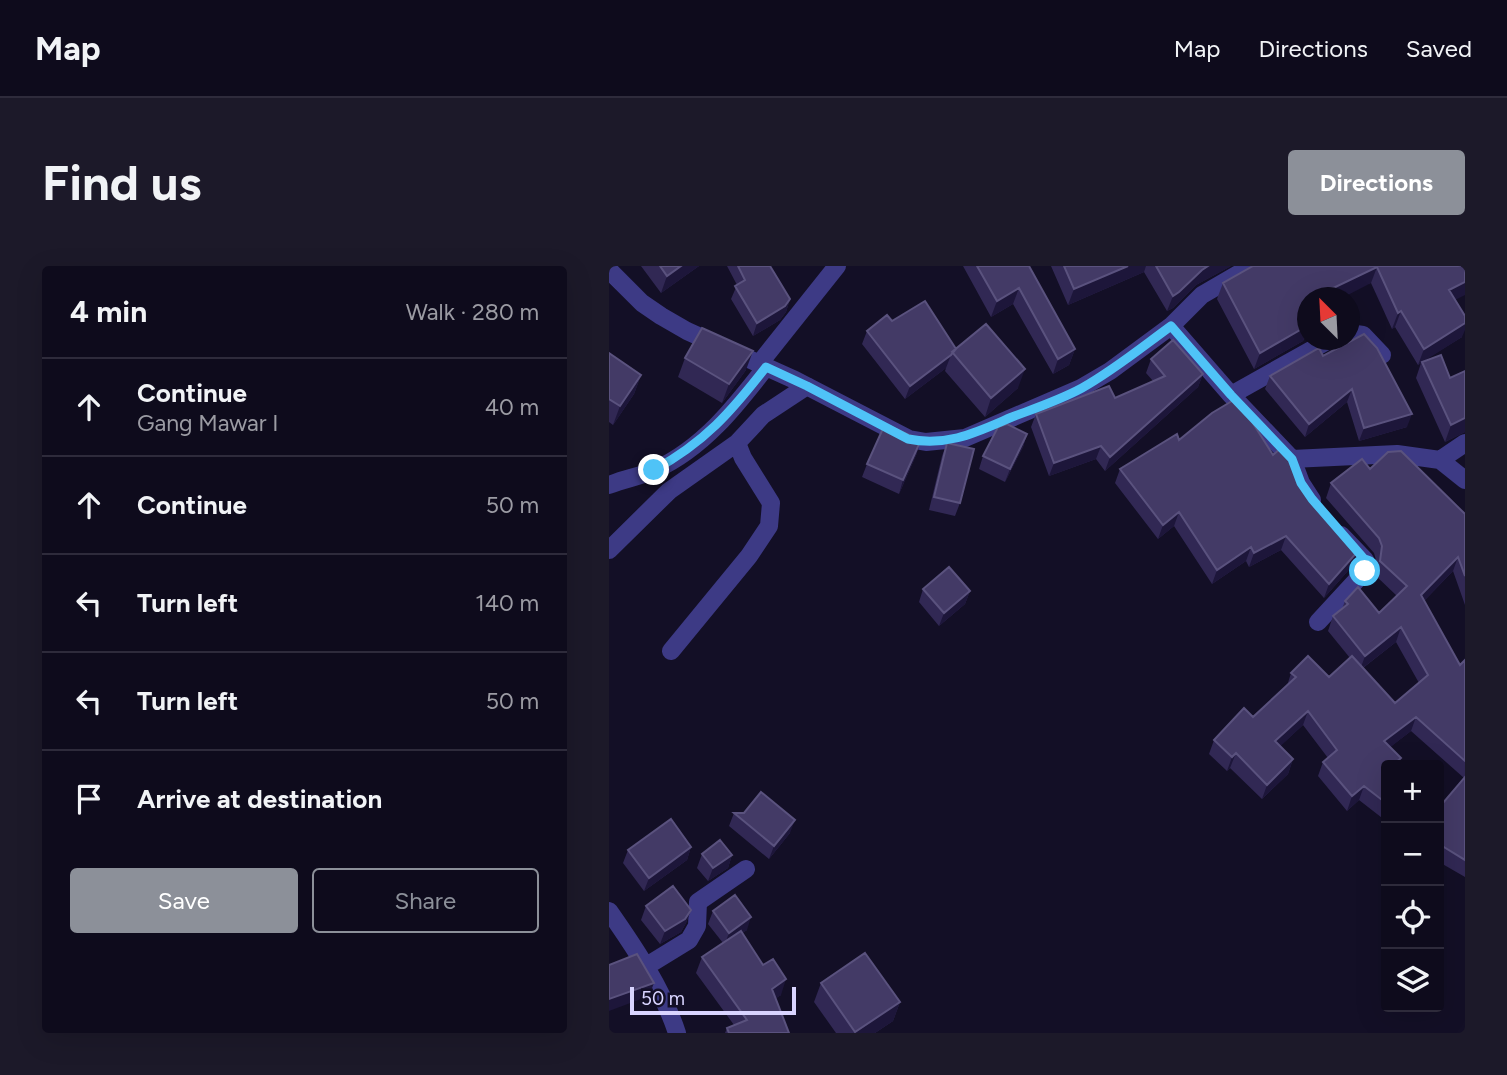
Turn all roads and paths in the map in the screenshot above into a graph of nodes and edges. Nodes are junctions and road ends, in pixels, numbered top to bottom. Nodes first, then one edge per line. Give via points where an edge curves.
1 (837, 266) edge
2 (1252, 266) edge
3 (609, 270) edge
4 (1171, 326) junction
5 (1360, 335) edge
6 (1311, 350) edge
7 (1382, 355) edge
8 (762, 366) junction
9 (807, 386) junction
10 (1231, 395) junction
11 (737, 443) junction
12 (1465, 443) edge
13 (1292, 459) junction
14 (1440, 460) junction
15 (1465, 480) edge
16 (609, 485) edge
17 (609, 550) edge
18 (1318, 622) dead end
19 (671, 651) dead end
20 (746, 869) dead end
21 (609, 911) edge
22 (645, 967) junction
23 (677, 1033) edge

1 - 8 street
2 - 4 street via 1202,295
3 - 8 street via 661,316
4 - 9 street via 1081,388 965,438 943,442 908,439
4 - 10 street
5 - 7 street
6 - 10 street
8 - 9 street
8 - 16 street via 731,412 705,437 654,470
9 - 11 street via 763,415
10 - 13 street
11 - 17 street via 669,491
11 - 19 street via 771,503 769,526
12 - 14 street
13 - 14 street via 1397,454
13 - 18 street via 1312,499 1365,560 1365,571
14 - 15 street
20 - 22 street via 698,902 697,926 689,940
21 - 22 street
22 - 23 street

